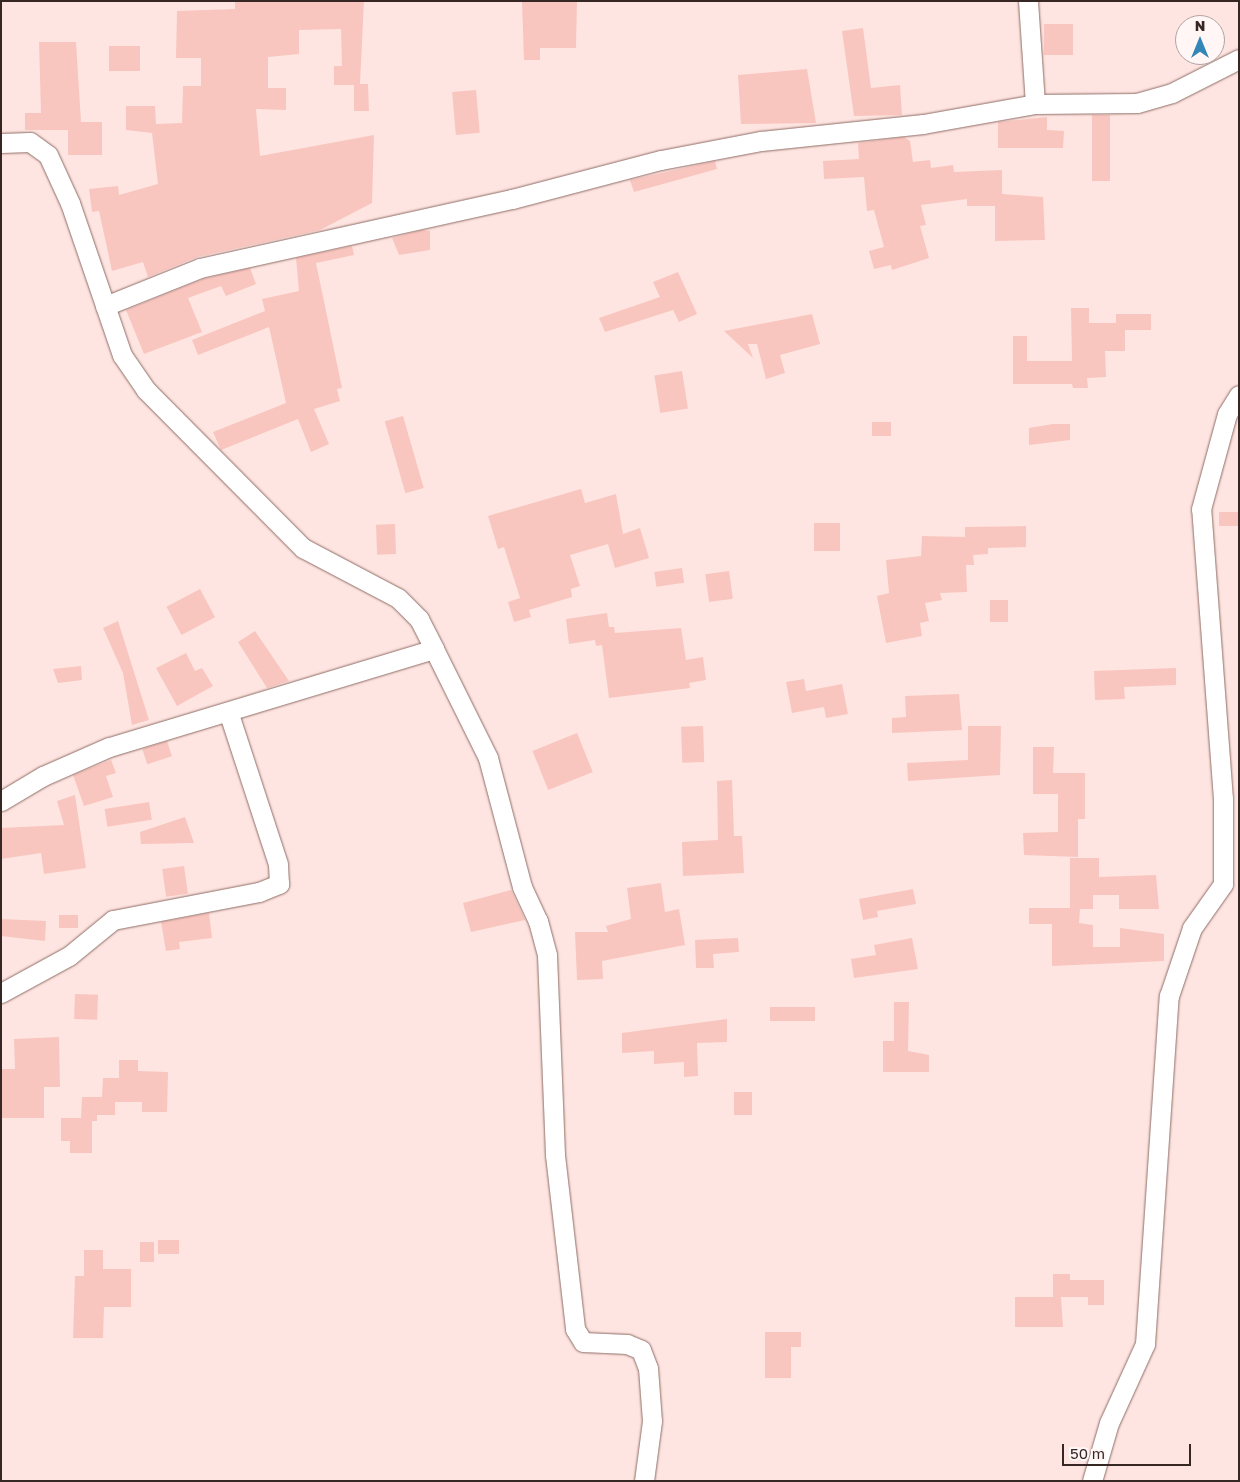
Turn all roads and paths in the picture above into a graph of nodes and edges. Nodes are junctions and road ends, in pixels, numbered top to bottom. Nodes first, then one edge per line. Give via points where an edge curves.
1 (1028, 1) edge
2 (1239, 59) edge
3 (1036, 104) junction
4 (1, 143) edge
5 (105, 306) junction
6 (1239, 395) edge
7 (434, 649) junction
8 (229, 714) junction
9 (1231, 797) edge
10 (1, 801) edge
11 (1, 993) edge
12 (644, 1481) edge
13 (1092, 1481) edge

1 - 3 street
2 - 3 street via 1172,93 1137,103
3 - 5 street via 922,124 761,141 661,160 512,199 200,268
4 - 5 street via 30,142 48,155
5 - 7 street via 122,354 146,390 303,548 398,598 419,619
6 - 9 street via 1227,414 1201,509
7 - 8 street
7 - 12 street via 488,758 522,887 538,922 548,971 556,1155 575,1329 583,1342 627,1344 641,1350 648,1368 652,1421
8 - 10 street via 110,747 43,776
8 - 11 street via 278,864 279,884 259,892 114,920 69,956
9 - 13 street via 1223,884 1192,928 1169,996 1145,1344 1109,1423

